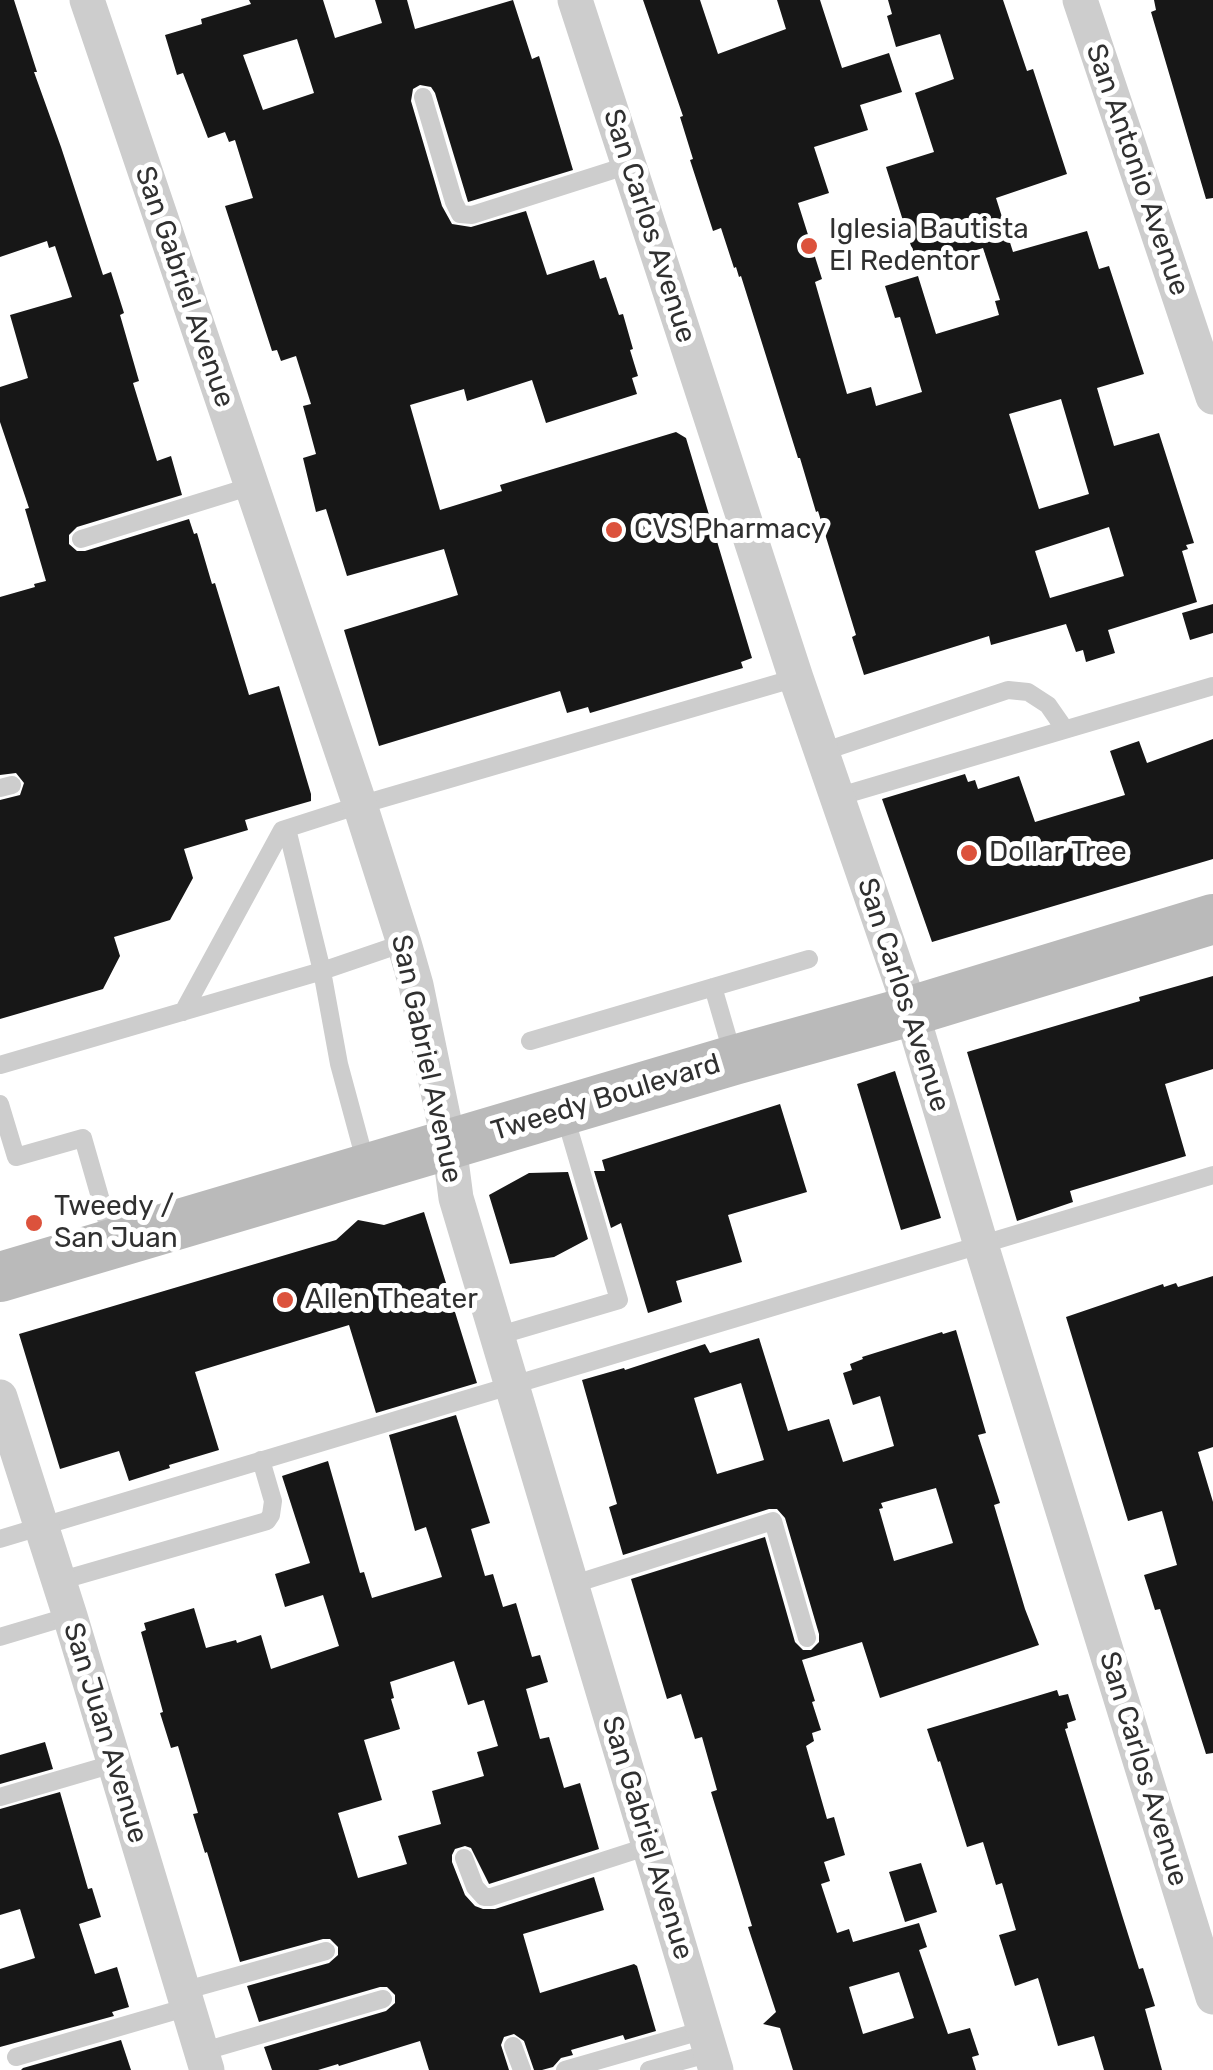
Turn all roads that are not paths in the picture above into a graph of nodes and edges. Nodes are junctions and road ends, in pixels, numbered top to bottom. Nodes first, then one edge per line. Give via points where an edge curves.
1 (87, 0) edge
2 (575, 0) edge
3 (1080, 0) edge
4 (424, 98) dead end
5 (629, 165) junction
6 (1210, 380) edge
7 (252, 486) junction
8 (80, 539) dead end
9 (796, 678) junction
10 (1213, 686) edge
11 (1064, 728) junction
12 (822, 752) junction
13 (837, 798) junction
14 (360, 805) junction
15 (287, 829) junction
16 (1213, 920) edge
17 (404, 943) junction
18 (809, 959) dead end
19 (322, 971) junction
20 (713, 987) junction
21 (911, 1011) junction
22 (183, 1012) junction
23 (530, 1041) dead end
24 (734, 1060) junction
25 (0, 1065) edge
26 (0, 1104) edge
27 (563, 1110) junction
28 (449, 1145) junction
29 (367, 1169) junction
30 (1213, 1175) edge
31 (113, 1244) junction
32 (981, 1245) junction
33 (0, 1277) edge
34 (497, 1336) junction
35 (512, 1385) junction
36 (0, 1397) edge
37 (261, 1460) junction
38 (40, 1526) junction
39 (0, 1538) edge
40 (58, 1581) junction
41 (571, 1585) junction
42 (70, 1616) junction
43 (0, 1637) edge
44 (807, 1638) dead end
45 (114, 1764) junction
46 (0, 1797) edge
47 (649, 1846) junction
48 (464, 1858) dead end
49 (326, 1950) dead end
50 (1213, 1996) edge
51 (185, 1999) junction
52 (382, 1999) dead end
53 (513, 2046) dead end
54 (710, 2051) edge
55 (16, 2057) dead end
56 (204, 2061) edge
57 (522, 2070) edge
58 (565, 2070) edge
59 (650, 2070) edge

1 - 7 street, San Gabriel Avenue
2 - 5 street, San Carlos Avenue
3 - 6 street, San Antonio Avenue
4 - 5 lane via 460,214
5 - 9 street, San Carlos Avenue
7 - 8 lane
7 - 14 street, San Gabriel Avenue
9 - 12 street, San Carlos Avenue
9 - 14 lane
10 - 11 lane
11 - 12 lane via 1048,705 1028,692 1008,690
11 - 13 lane
12 - 13 street, San Carlos Avenue
13 - 21 street, San Carlos Avenue
14 - 15 lane
14 - 17 street, San Gabriel Avenue
15 - 19 lane
15 - 22 lane
16 - 21 main road, Tweedy Boulevard
17 - 19 lane
17 - 28 street, San Gabriel Avenue
18 - 20 lane
19 - 22 lane
19 - 29 lane
20 - 23 lane
20 - 24 lane
21 - 24 main road, Tweedy Boulevard
21 - 32 street, San Carlos Avenue
22 - 25 lane
24 - 27 main road, Tweedy Boulevard
26 - 31 lane via 16,1157 83,1138
27 - 28 main road, Tweedy Boulevard
27 - 34 lane via 619,1300
28 - 29 main road, Tweedy Boulevard
28 - 34 street, San Gabriel Avenue via 456,1198
29 - 31 main road, Tweedy Boulevard
30 - 32 lane
31 - 33 main road, Tweedy Boulevard
32 - 35 lane
32 - 50 street, San Carlos Avenue
34 - 35 street, San Gabriel Avenue
35 - 37 lane
35 - 41 street, San Gabriel Avenue
36 - 38 street, San Juan Avenue
37 - 38 lane
37 - 40 lane via 272,1501 267,1522
38 - 39 lane
38 - 40 street, San Juan Avenue
40 - 42 street, San Juan Avenue
41 - 44 lane via 773,1521
41 - 47 street, San Gabriel Avenue
42 - 43 lane
42 - 45 street, San Juan Avenue
45 - 46 lane
45 - 51 street, San Juan Avenue
47 - 48 lane via 491,1897 474,1887
47 - 54 street, San Gabriel Avenue
49 - 51 lane
51 - 55 lane
51 - 56 street, San Juan Avenue
52 - 56 lane
53 - 57 lane
54 - 58 lane
54 - 59 lane

